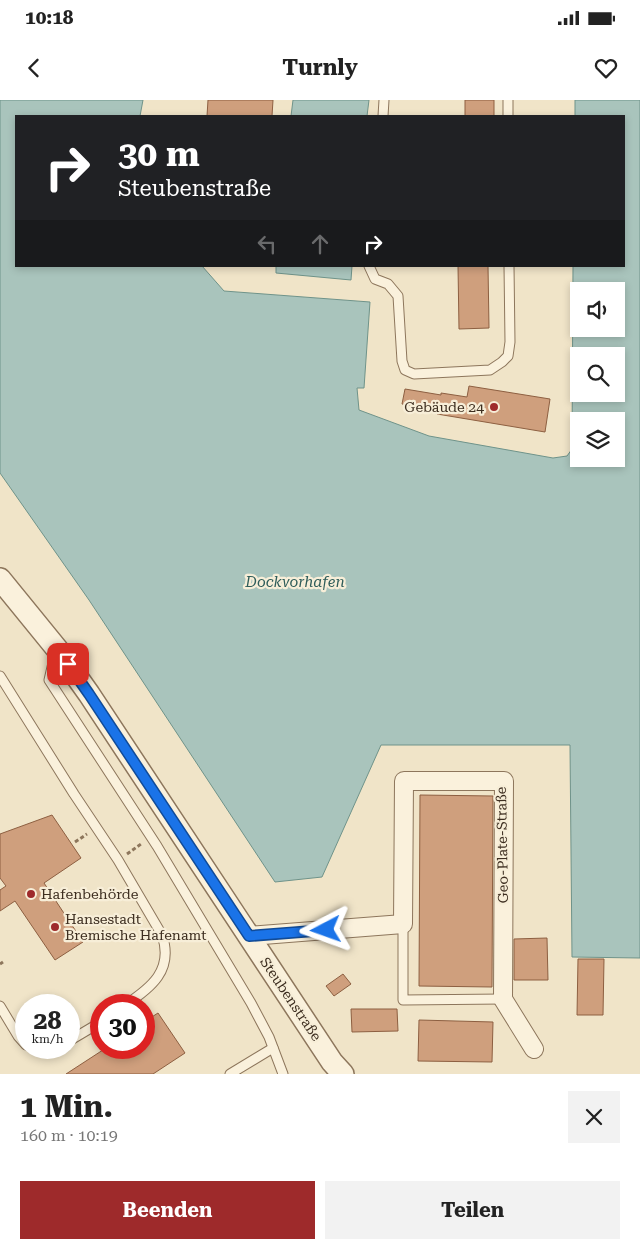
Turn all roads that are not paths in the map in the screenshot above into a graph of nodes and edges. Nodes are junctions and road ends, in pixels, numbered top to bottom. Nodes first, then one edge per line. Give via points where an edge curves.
1 (384, 100) edge
2 (508, 100) edge
3 (383, 115) edge
4 (508, 115) edge
5 (369, 267) edge
6 (509, 267) edge
7 (0, 580) edge
8 (57, 648) junction
9 (0, 676) edge
10 (403, 924) junction
11 (249, 936) junction
12 (142, 994) edge
13 (504, 999) junction
14 (0, 1006) edge
15 (15, 1031) edge
16 (273, 1048) junction
17 (534, 1049) dead end
18 (230, 1074) edge
19 (283, 1074) edge
20 (343, 1074) edge

1 - 3 lane
2 - 4 lane
5 - 6 lane via 375,279 388,284 398,296 402,361 405,370 414,374 490,370 508,356
7 - 8 street, Steubenstraße
8 - 11 street, Steubenstraße
8 - 16 lane via 49,680 158,846 251,1003
9 - 12 lane via 162,935 165,957 156,980
10 - 11 street
10 - 13 lane, Geo-Plate-Straße via 403,1000
10 - 13 street, Geo-Plate-Straße via 404,781 504,781
11 - 20 street, Steubenstraße
13 - 17 street
14 - 15 lane
16 - 18 lane
16 - 19 lane

